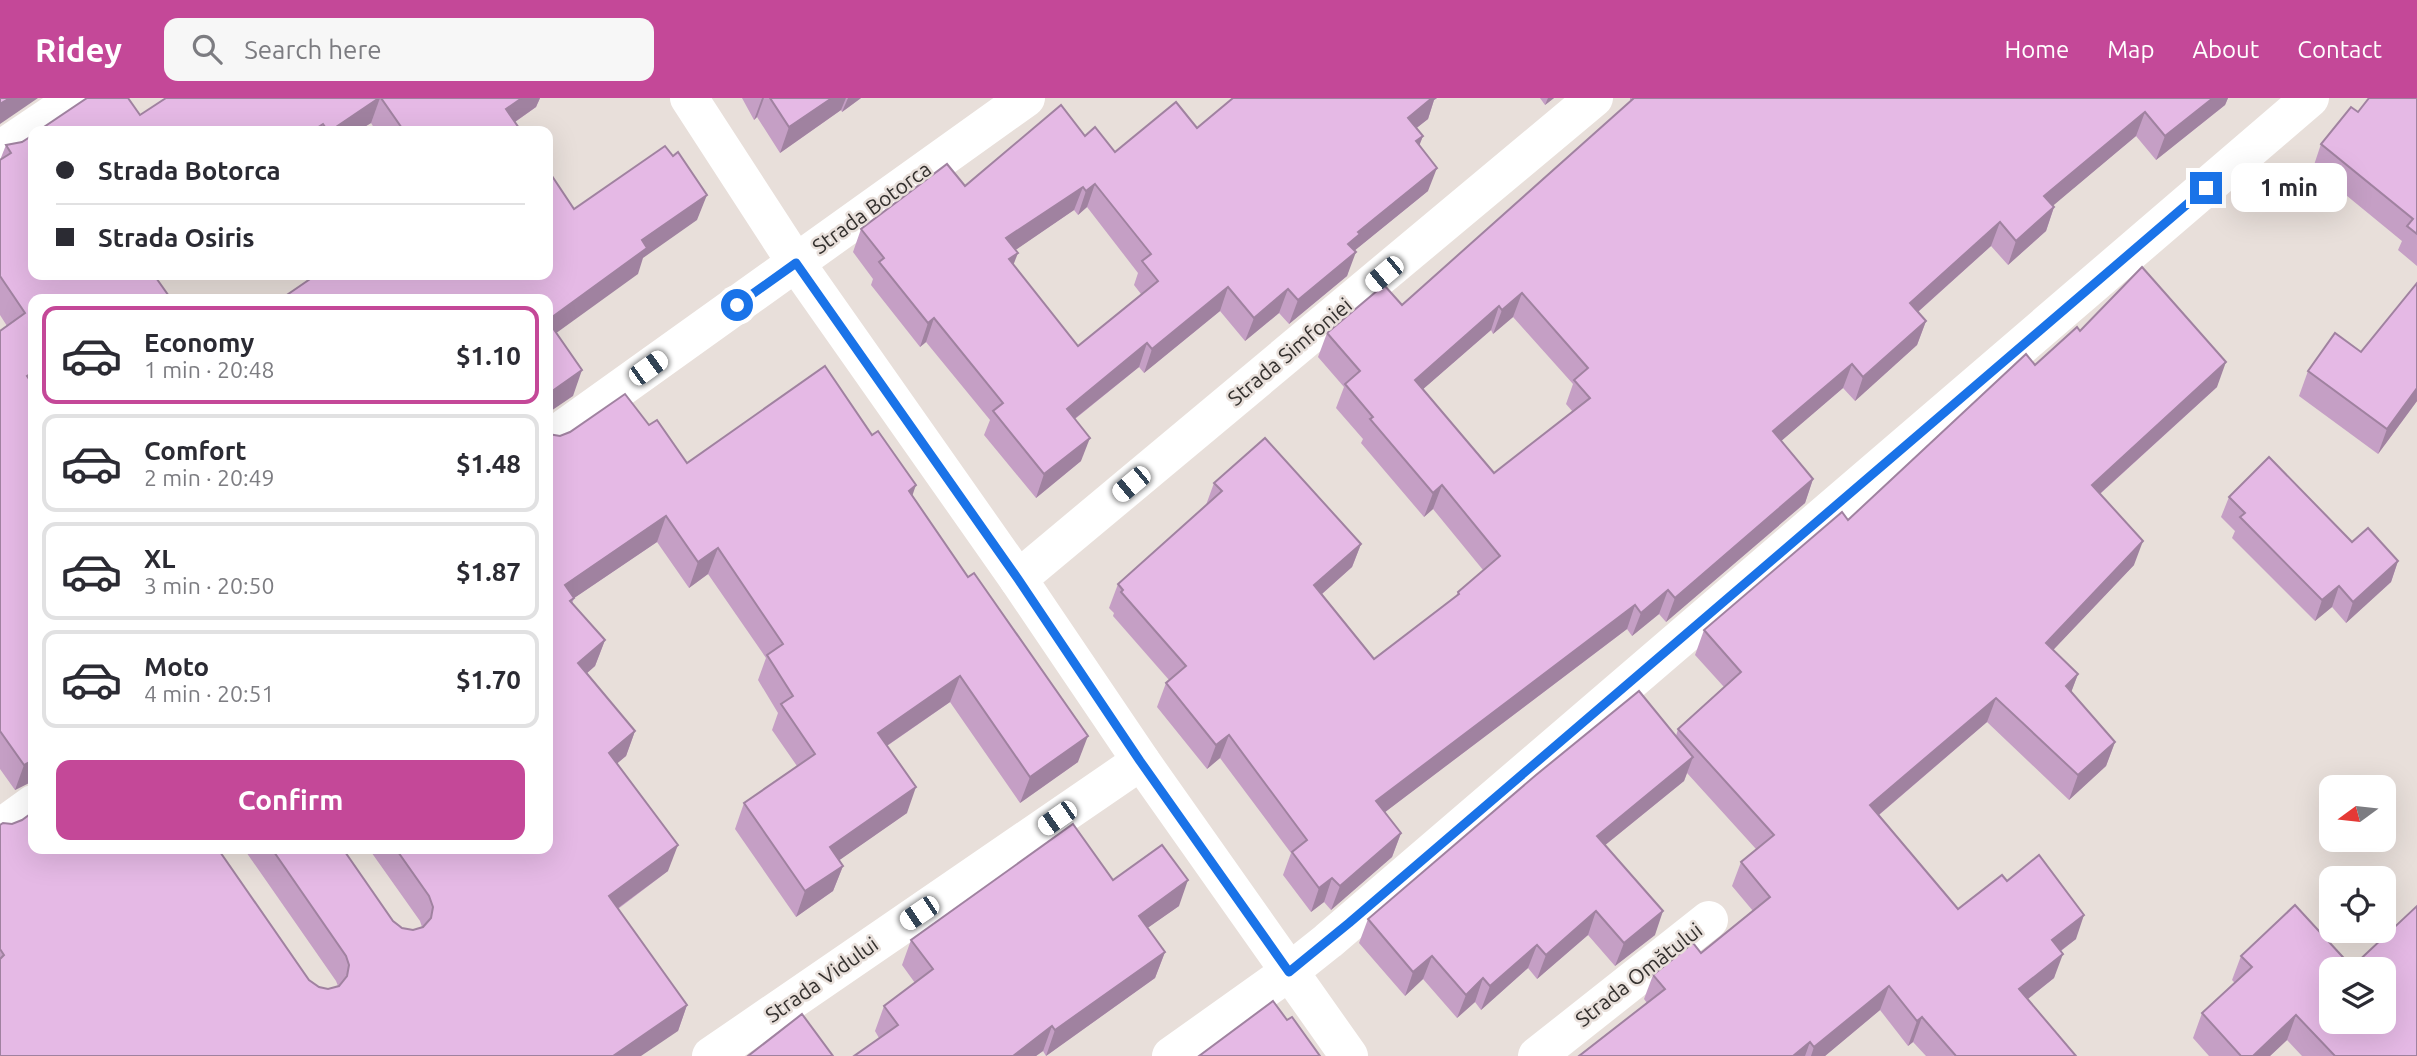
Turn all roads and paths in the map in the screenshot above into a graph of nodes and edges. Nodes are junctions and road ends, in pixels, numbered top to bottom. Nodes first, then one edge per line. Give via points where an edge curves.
1 (77, 98) edge
2 (689, 98) edge
3 (1026, 98) edge
4 (1594, 98) edge
5 (2311, 98) edge
6 (36, 126) edge
7 (28, 131) edge
8 (0, 150) edge
9 (796, 263) junction
10 (553, 436) edge
11 (1018, 579) junction
12 (1140, 761) junction
13 (28, 808) edge
14 (0, 828) edge
15 (1709, 920) dead end
16 (1289, 972) junction
17 (712, 1056) edge
18 (1171, 1056) edge
19 (1349, 1056) edge
20 (1537, 1056) edge

1 - 6 street
2 - 9 street
3 - 9 street, Strada Botorca
4 - 11 street, Strada Simfoniei
5 - 16 street
7 - 8 street
9 - 10 street, Strada Botorca
9 - 11 street
11 - 12 street
12 - 16 street
12 - 17 street, Strada Vidului
13 - 14 street
15 - 20 street, Strada Omătului
16 - 18 street
16 - 19 street

